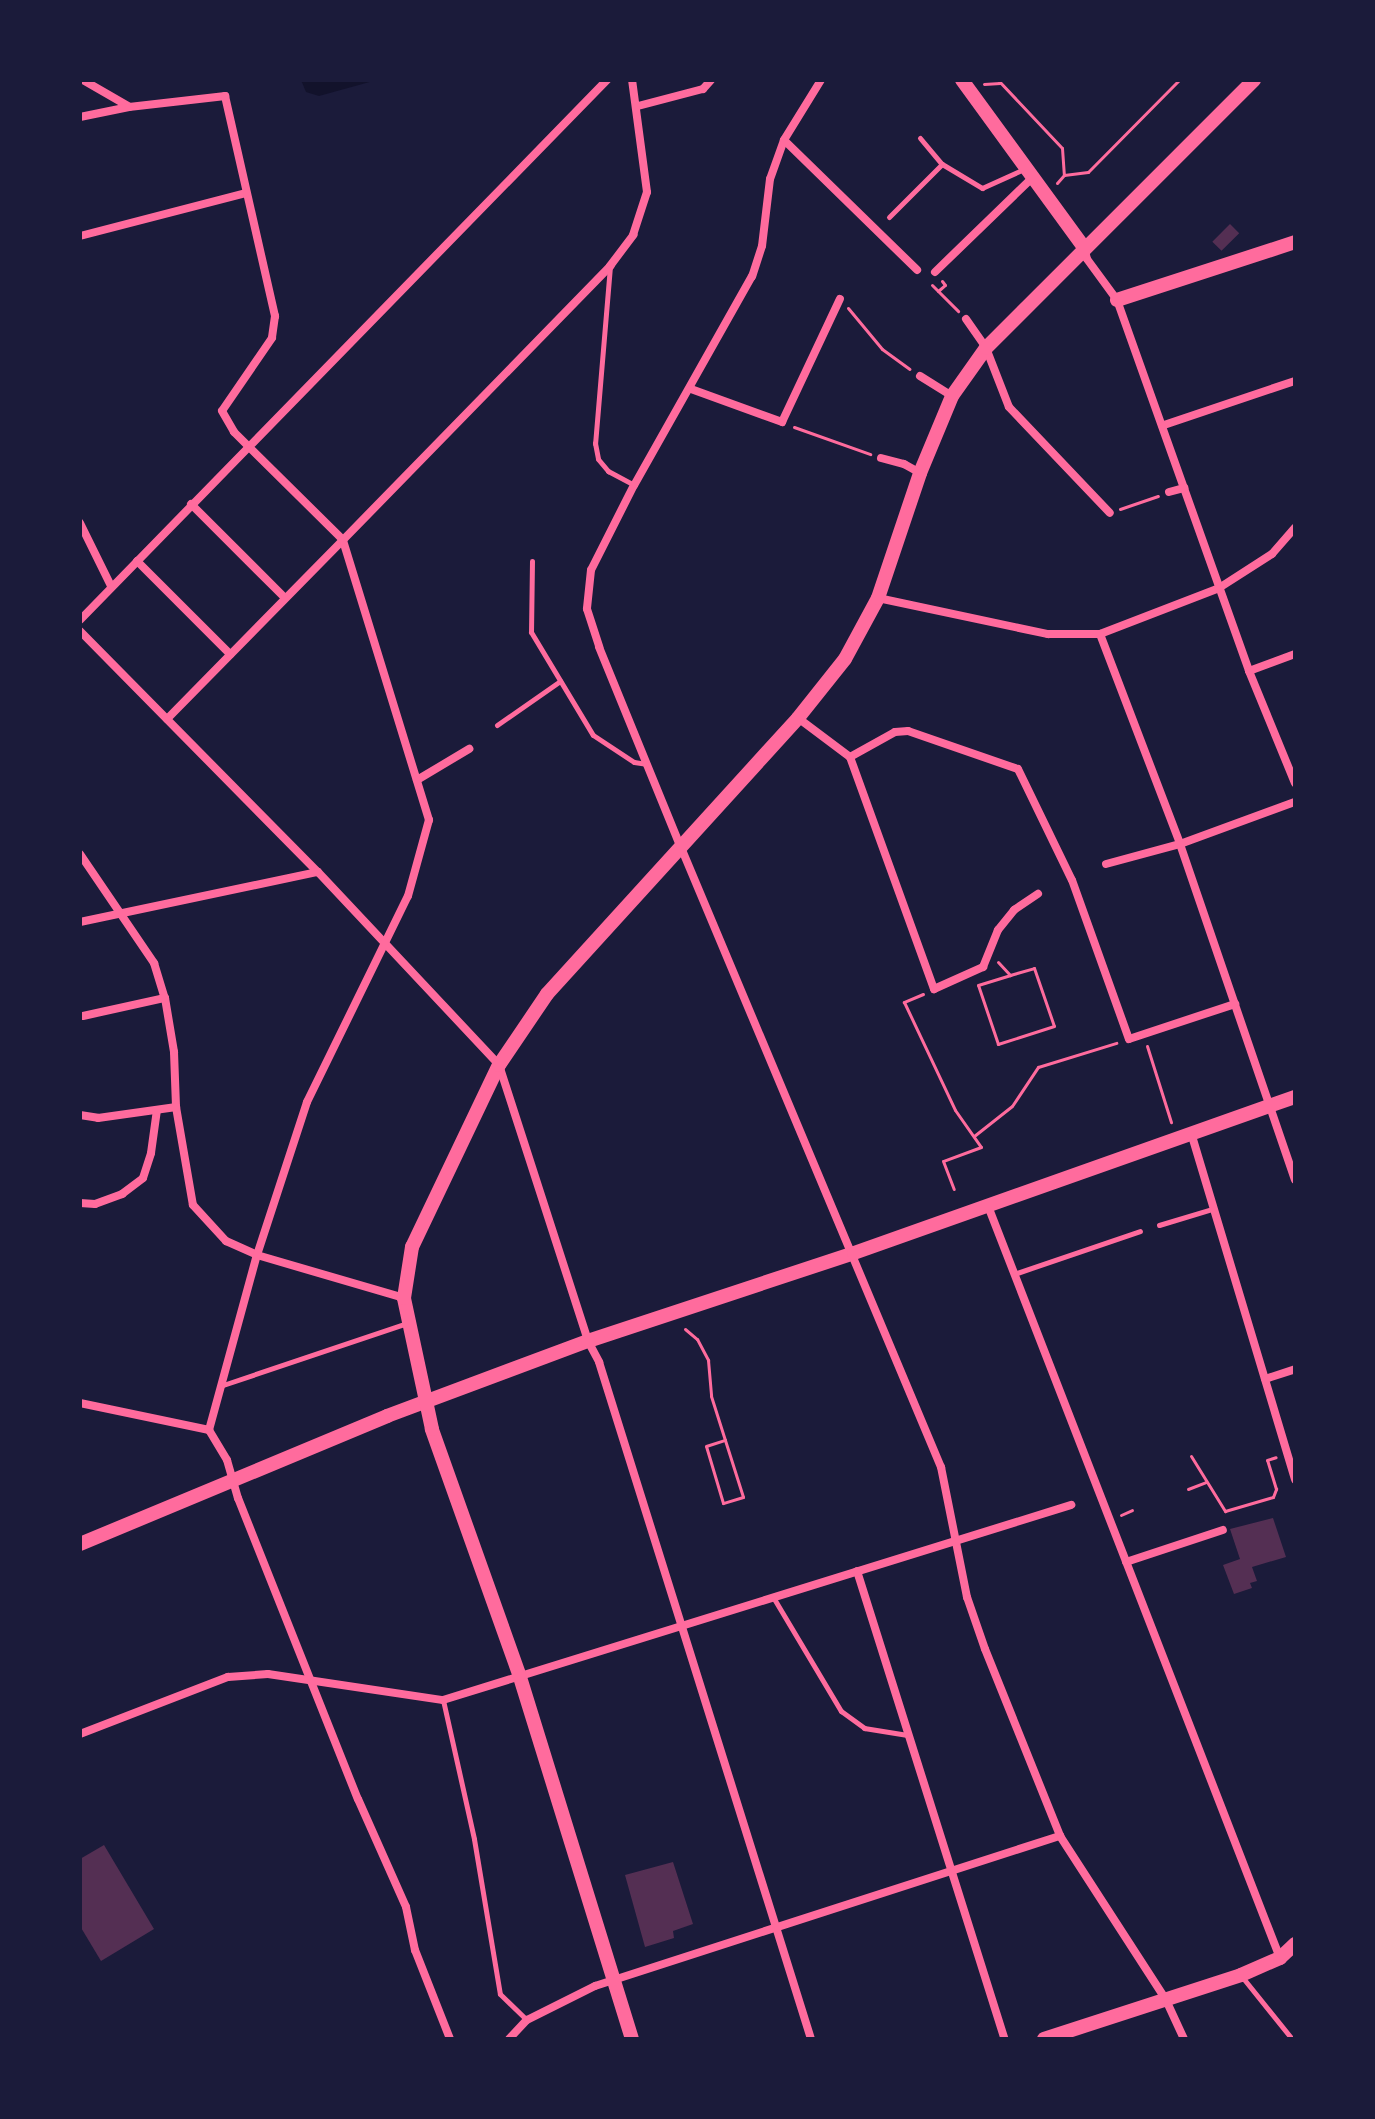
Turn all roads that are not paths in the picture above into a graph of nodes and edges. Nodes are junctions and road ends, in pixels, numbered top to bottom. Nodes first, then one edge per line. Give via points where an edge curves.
1 (83, 80) edge
2 (607, 80) edge
3 (632, 80) edge
4 (711, 80) edge
5 (821, 80) edge
6 (962, 80) edge
7 (1254, 80) edge
8 (638, 106) junction
9 (129, 107) junction
10 (80, 117) edge
11 (920, 138) dead end
12 (784, 140) junction
13 (942, 164) junction
14 (1028, 173) junction
15 (246, 193) junction
16 (889, 217) dead end
17 (80, 236) edge
18 (1295, 242) edge
19 (1084, 247) junction
20 (610, 266) junction
21 (917, 270) road end
22 (935, 272) dead end
23 (840, 299) road end
24 (1117, 300) junction
25 (966, 319) road end
26 (986, 348) junction
27 (920, 376) road end
28 (1295, 381) edge
29 (691, 389) junction
30 (952, 396) junction
31 (1164, 425) junction
32 (249, 445) junction
33 (881, 458) road end
34 (920, 473) junction
35 (634, 485) junction
36 (1184, 488) junction
37 (1169, 492) road end
38 (191, 504) junction
39 (1110, 513) road end
40 (80, 523) edge
41 (1295, 528) edge
42 (343, 540) junction
43 (137, 561) junction
44 (532, 561) dead end
45 (111, 586) junction
46 (1219, 588) junction
47 (285, 598) junction
48 (878, 598) junction
49 (80, 620) edge
50 (80, 631) edge
51 (1100, 634) junction
52 (230, 654) junction
53 (1295, 654) edge
54 (1249, 671) junction
55 (560, 681) junction
56 (798, 718) junction
57 (167, 719) junction
58 (497, 725) dead end
59 (469, 749) dead end
60 (850, 757) junction
61 (647, 764) junction
62 (417, 780) junction
63 (1295, 783) edge
64 (1295, 802) edge
65 (1180, 844) junction
66 (680, 845) junction
67 (80, 854) edge
68 (1106, 864) dead end
69 (318, 872) junction
70 (1038, 894) dead end
71 (123, 914) junction
72 (80, 922) edge
73 (383, 942) junction
74 (165, 998) junction
75 (1235, 1004) junction
76 (83, 1016) dead end
77 (499, 1065) junction
78 (1295, 1097) edge
79 (176, 1107) junction
80 (1269, 1107) junction
81 (157, 1110) junction
82 (80, 1115) edge
83 (1192, 1136) junction
84 (1295, 1180) edge
85 (80, 1203) edge
86 (988, 1206) junction
87 (1212, 1209) junction
88 (1159, 1225) dead end
89 (1140, 1231) dead end
90 (854, 1253) junction
91 (257, 1255) junction
92 (1014, 1274) junction
93 (404, 1298) junction
94 (408, 1323) junction
95 (588, 1341) junction
96 (1295, 1369) edge
97 (1265, 1379) junction
98 (223, 1385) junction
99 (429, 1400) junction
100 (80, 1403) edge
101 (209, 1430) junction
102 (232, 1480) junction
103 (1295, 1480) edge
104 (1071, 1505) dead end
105 (1223, 1530) dead end
106 (955, 1541) junction
107 (80, 1544) edge
108 (1126, 1562) junction
109 (857, 1571) junction
110 (773, 1597) junction
111 (681, 1625) junction
112 (519, 1674) junction
113 (310, 1679) junction
114 (443, 1700) junction
115 (80, 1734) edge
116 (907, 1735) junction
117 (1060, 1836) junction
118 (951, 1872) junction
119 (778, 1927) junction
120 (1295, 1944) edge
121 (1280, 1958) junction
122 (1241, 1975) junction
123 (614, 1982) junction
124 (1166, 2000) junction
125 (527, 2020) junction
126 (450, 2039) edge
127 (509, 2039) edge
128 (632, 2039) edge
129 (811, 2039) edge
130 (1005, 2039) edge
131 (1044, 2039) edge
132 (1184, 2039) edge
133 (1292, 2039) edge

1 - 9 street
2 - 32 street
3 - 8 street
4 - 8 street via 703,89
5 - 12 street
6 - 14 street
7 - 19 street
8 - 20 street via 647,192 633,235
9 - 10 street
9 - 15 street via 225,96
11 - 13 lane
12 - 21 street
12 - 29 street via 770,179 762,246 752,276
13 - 14 lane via 982,188
13 - 16 lane
14 - 19 street
14 - 22 street
15 - 17 street
15 - 32 street via 275,316 272,338 222,411
18 - 24 street
19 - 24 street
19 - 26 street
20 - 35 lane via 595,443 598,459 608,471
20 - 42 street
23 - 29 street via 782,422
24 - 31 street
25 - 26 street
26 - 30 street
26 - 39 street via 1009,407
27 - 30 street
28 - 31 street
29 - 35 street
30 - 34 street
31 - 36 street
32 - 38 street
32 - 42 street
33 - 34 street
34 - 48 street
35 - 61 street via 591,570 587,609
36 - 37 street
36 - 46 street
38 - 43 street
38 - 47 street
40 - 45 street
41 - 46 street via 1272,554
42 - 47 street
42 - 62 street
43 - 45 street
43 - 52 street
44 - 55 lane via 531,632
45 - 49 street
46 - 51 street
46 - 54 street
47 - 52 street
48 - 51 street via 1048,634
48 - 56 street via 845,659
50 - 57 street
51 - 65 street
52 - 57 street
53 - 54 street
54 - 63 street
55 - 58 lane
55 - 61 lane via 593,735 634,762
56 - 60 street
56 - 66 street
57 - 69 street
59 - 62 street
60 - 70 street via 934,989 983,967 998,930 1014,910
60 - 75 street via 895,732 908,731 1018,769 1072,880 1129,1039
61 - 66 street
62 - 73 street via 429,820 408,896
64 - 65 street
65 - 68 street
65 - 75 street
66 - 77 street via 547,994
66 - 90 street
67 - 71 street
69 - 71 street
69 - 73 street
71 - 72 street
71 - 74 street via 154,963
73 - 77 street
73 - 91 street via 307,1102
74 - 76 street
74 - 79 street
75 - 80 street
77 - 93 street via 412,1247
77 - 95 street
78 - 80 street
79 - 81 street
79 - 91 street via 193,1205 226,1241
80 - 83 street
80 - 84 street
81 - 82 street via 98,1118
81 - 85 street via 143,1178 122,1194 95,1204
83 - 86 street
83 - 87 street
86 - 90 street
86 - 92 street
87 - 88 lane
87 - 97 street
89 - 92 lane
90 - 95 street
90 - 106 street via 941,1467
91 - 93 street
91 - 98 street
92 - 108 street
93 - 94 street
94 - 98 lane
94 - 99 street
95 - 99 street
95 - 111 street
96 - 97 street
97 - 103 street
98 - 101 street
99 - 102 street
99 - 112 street via 432,1429
100 - 101 street
101 - 102 street
102 - 107 street
102 - 113 street
104 - 106 street
105 - 108 street
106 - 109 street
106 - 117 street via 985,1649
108 - 121 street
109 - 110 street
109 - 116 street
110 - 111 street
110 - 116 lane via 841,1711 864,1728
111 - 112 street
111 - 119 street
112 - 114 street
112 - 123 street
113 - 114 street
113 - 115 street via 228,1677
113 - 126 street via 406,1907 415,1950
114 - 125 lane via 500,1994
116 - 118 street
117 - 118 street
117 - 124 street
118 - 119 street
118 - 130 street
119 - 123 street
119 - 129 street
120 - 121 street
121 - 122 street
122 - 124 street
122 - 133 lane
123 - 125 street
123 - 128 street
124 - 131 street
124 - 132 street
125 - 127 street

